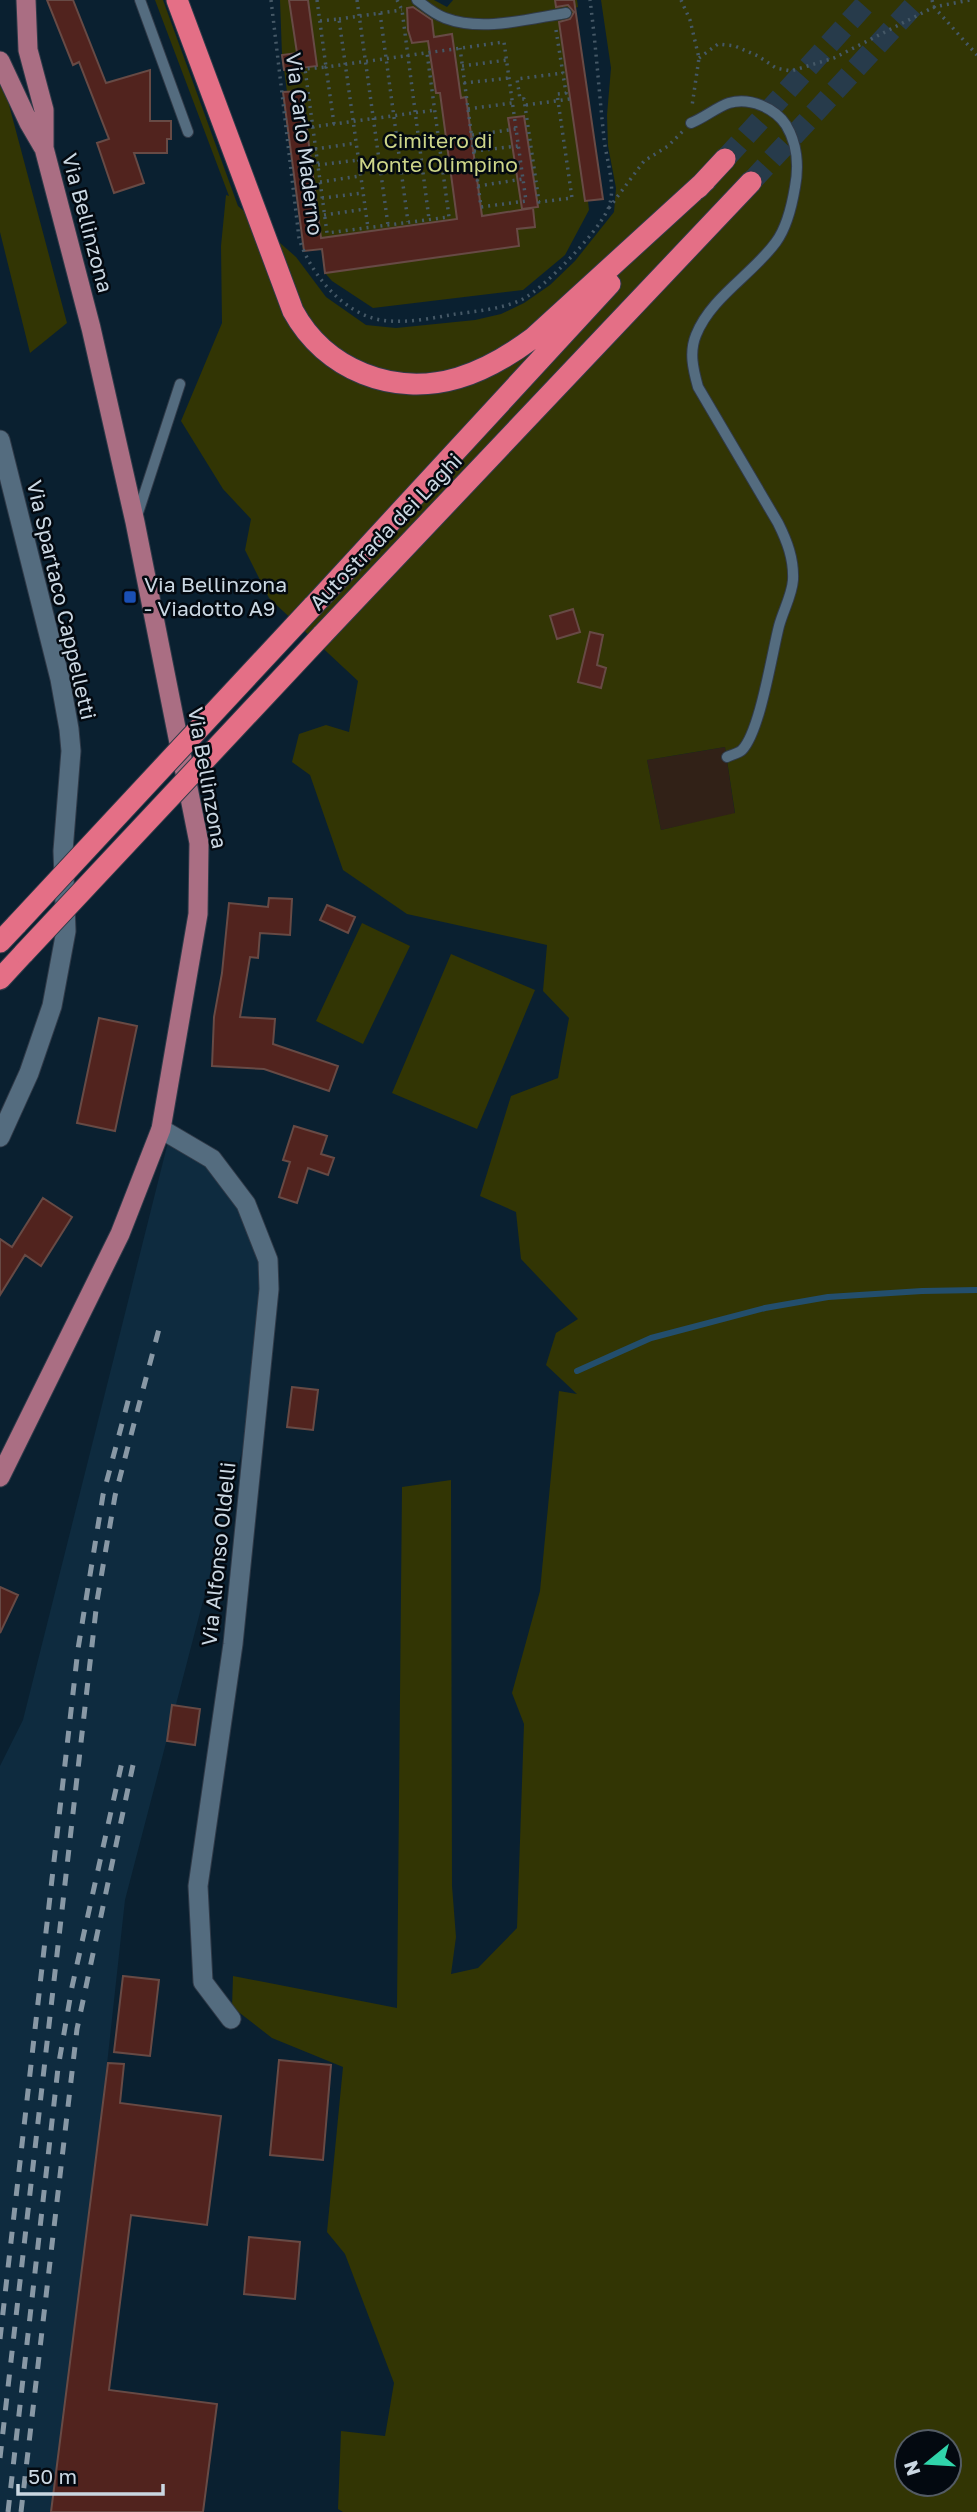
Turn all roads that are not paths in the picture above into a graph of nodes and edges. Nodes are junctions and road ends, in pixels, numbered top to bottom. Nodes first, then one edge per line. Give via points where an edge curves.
1 (26, 0) edge
2 (140, 0) edge
3 (177, 0) edge
4 (417, 0) edge
5 (566, 13) dead end
6 (27, 40) junction
7 (0, 55) edge
8 (0, 61) edge
9 (691, 123) road end
10 (188, 132) dead end
11 (44, 148) junction
12 (725, 159) tunnel mouth
13 (706, 180) junction
14 (751, 182) tunnel mouth
15 (180, 384) dead end
16 (0, 440) edge
17 (135, 522) junction
18 (727, 757) dead end
19 (0, 942) edge
20 (0, 979) edge
21 (160, 1129) junction
22 (0, 1137) edge
23 (0, 1477) edge
24 (231, 2019) dead end

1 - 6 main road, Via Bellinzona
2 - 10 lane
3 - 13 highway via 293,311 324,351 370,377 429,384 466,376 504,358 533,338
4 - 5 lane via 444,18 471,23
6 - 7 main road via 20,49
6 - 11 main road, Via Bellinzona via 44,110
8 - 11 main road, Via Bellinzona
9 - 18 lane via 729,104 763,106 786,125 796,156 792,204 777,242 714,308 692,346 698,387 778,523 792,559 793,581 751,734 742,750
11 - 17 main road, Via Bellinzona
12 - 13 highway, Autostrada dei Laghi
13 - 19 highway, Autostrada dei Laghi, bridge
14 - 20 highway, Autostrada dei Laghi, bridge
15 - 17 lane
16 - 22 street, Via Spartaco Cappelletti via 60,678 71,751 63,851 66,931 52,1006
17 - 21 main road, Via Bellinzona via 199,843 198,914
21 - 23 main road, Via Bellinzona via 120,1234
21 - 24 street, Via Alfonso Oldelli via 212,1159 246,1204 268,1260 233,1644 198,1886 204,1982

